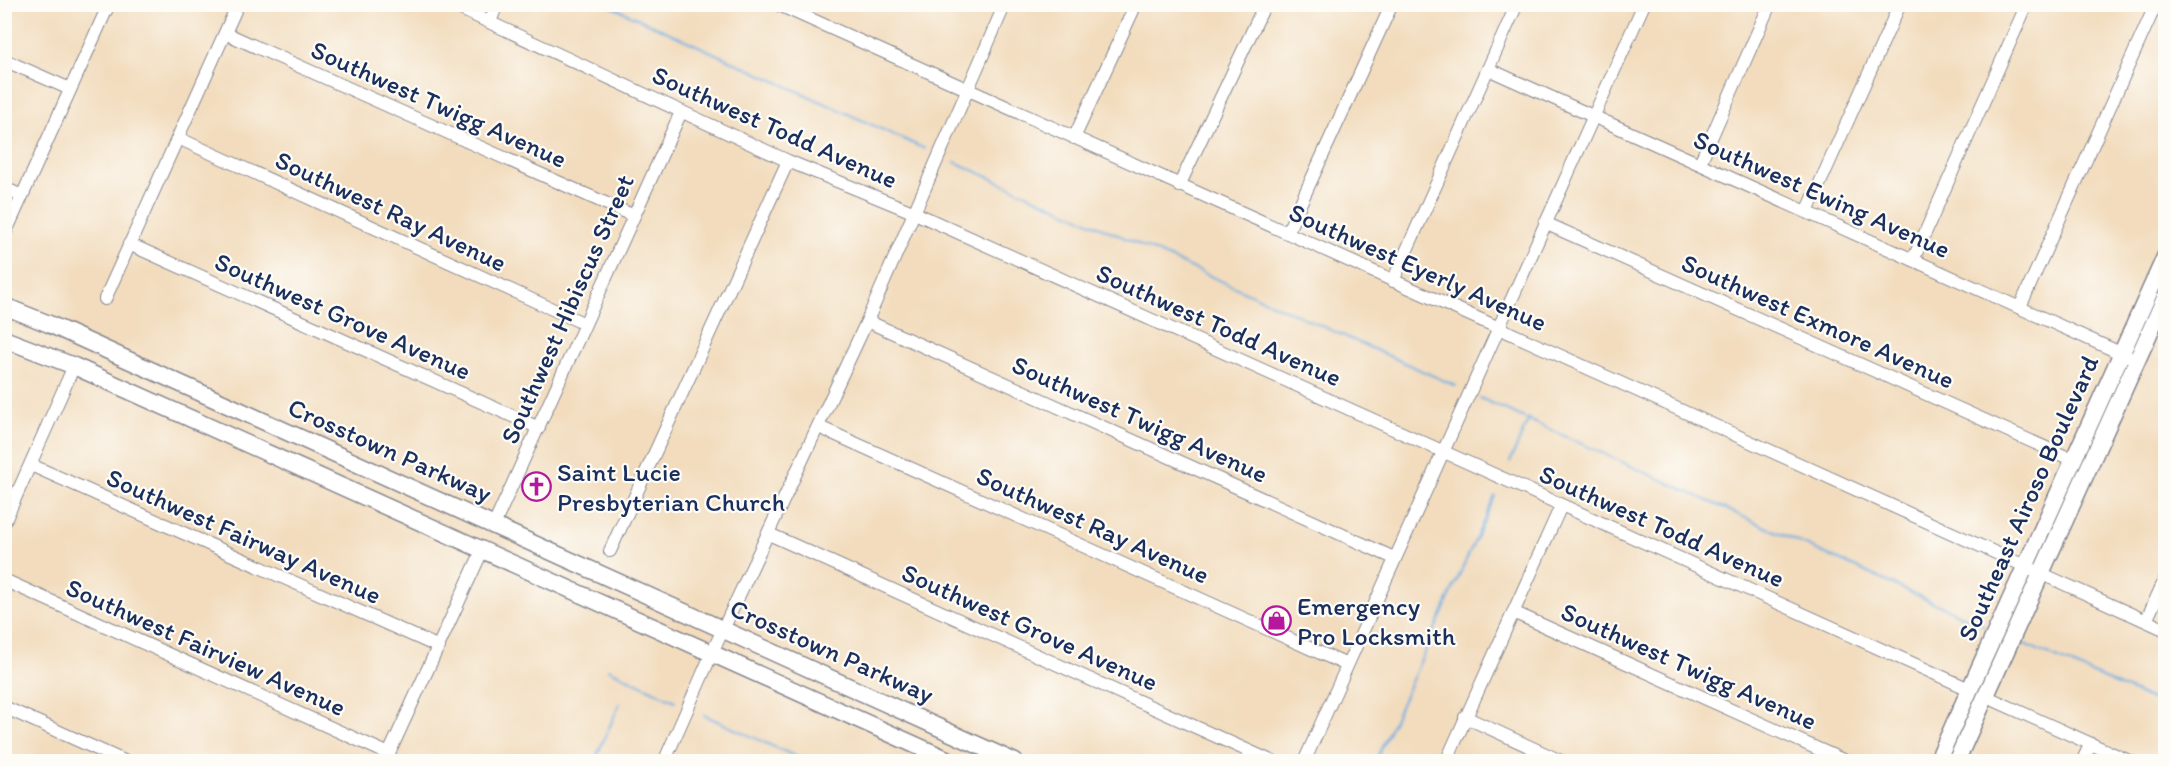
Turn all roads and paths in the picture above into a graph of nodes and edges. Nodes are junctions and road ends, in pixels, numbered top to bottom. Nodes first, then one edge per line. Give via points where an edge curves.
1 (109, 4) edge
2 (238, 4) edge
3 (450, 4) edge
4 (497, 4) edge
5 (777, 4) edge
6 (1005, 4) edge
7 (1136, 4) edge
8 (1265, 4) edge
9 (1392, 4) edge
10 (1517, 4) edge
11 (1644, 4) edge
12 (1770, 4) edge
13 (1900, 4) edge
14 (2027, 4) edge
15 (2156, 4) edge
16 (490, 22) junction
17 (225, 33) junction
18 (4, 60) edge
19 (1488, 69) junction
20 (70, 89) junction
21 (968, 91) junction
22 (681, 112) junction
23 (1594, 116) junction
24 (178, 138) junction
25 (1074, 138) junction
26 (788, 161) junction
27 (1700, 163) junction
28 (1179, 186) junction
29 (4, 188) edge
30 (22, 196) junction
31 (1807, 212) junction
32 (915, 213) junction
33 (634, 216) junction
34 (1545, 223) junction
35 (1287, 233) junction
36 (4, 236) edge
37 (129, 244) junction
38 (2166, 255) edge
39 (1913, 260) junction
40 (1393, 280) junction
41 (2166, 296) edge
42 (105, 299) dead end
43 (4, 306) edge
44 (2020, 307) junction
45 (867, 321) junction
46 (585, 324) junction
47 (1499, 328) junction
48 (4, 339) edge
49 (2129, 357) junction
50 (74, 366) junction
51 (819, 427) junction
52 (539, 428) junction
53 (1443, 451) junction
54 (2073, 460) junction
55 (31, 465) junction
56 (1562, 506) junction
57 (4, 523) edge
58 (494, 525) junction
59 (769, 534) junction
60 (482, 551) junction
61 (610, 551) dead end
62 (1394, 558) junction
63 (2024, 565) junction
64 (2041, 572) junction
65 (2166, 577) edge
66 (4, 580) edge
67 (1513, 612) junction
68 (2145, 621) junction
69 (723, 630) junction
70 (2166, 630) edge
71 (439, 647) junction
72 (712, 653) junction
73 (1347, 665) junction
74 (1970, 689) junction
75 (1985, 696) junction
76 (4, 706) edge
77 (1466, 717) junction
78 (2090, 745) junction
79 (387, 758) edge
80 (126, 762) edge
81 (664, 762) edge
82 (953, 762) edge
83 (1015, 762) edge
84 (1273, 762) edge
85 (1304, 762) edge
86 (1446, 762) edge
87 (1563, 762) edge
88 (1847, 762) edge
89 (1937, 762) edge
90 (1956, 762) edge
91 (2082, 762) edge
92 (2131, 762) edge

1 - 20 street
2 - 17 street
3 - 16 street, Southwest Todd Avenue
4 - 16 street
5 - 21 street, Southwest Eyerly Avenue
6 - 21 street
7 - 25 street
8 - 28 street
9 - 35 street
10 - 19 street
11 - 23 street
12 - 27 street
13 - 31 street
14 - 39 street
15 - 44 street
16 - 22 street, Southwest Todd Avenue
17 - 24 street
17 - 33 street, Southwest Twigg Avenue
18 - 20 street
19 - 23 street, Southwest Ewing Avenue
19 - 40 street
20 - 30 street
21 - 25 street, Southwest Eyerly Avenue
21 - 32 street
22 - 26 street, Southwest Todd Avenue
22 - 33 street, Southwest Hibiscus Street
23 - 27 street, Southwest Ewing Avenue
23 - 34 street
24 - 37 street
24 - 46 street, Southwest Ray Avenue
25 - 28 street, Southwest Eyerly Avenue
26 - 32 street, Southwest Todd Avenue
26 - 61 street
27 - 31 street, Southwest Ewing Avenue
28 - 35 street, Southwest Eyerly Avenue
29 - 30 street
30 - 36 street
31 - 39 street, Southwest Ewing Avenue
32 - 45 street
32 - 53 street, Southwest Todd Avenue
33 - 46 street, Southwest Hibiscus Street
34 - 47 street
34 - 54 street, Southwest Exmore Avenue
35 - 40 street, Southwest Eyerly Avenue
37 - 42 street
37 - 52 street, Southwest Grove Avenue
38 - 49 main road, Southeast Airoso Boulevard
39 - 44 street, Southwest Ewing Avenue
40 - 47 street, Southwest Eyerly Avenue
41 - 49 main road, Southeast Airoso Boulevard
43 - 58 main road, Crosstown Parkway
44 - 49 street, Southwest Ewing Avenue
45 - 51 street
45 - 62 street, Southwest Twigg Avenue
46 - 52 street, Southwest Hibiscus Street
47 - 53 street
47 - 63 street, Southwest Eyerly Avenue
48 - 50 main road, Crosstown Parkway
49 - 54 main road, Southeast Airoso Boulevard
49 - 64 main road, Southeast Airoso Boulevard
50 - 55 street
50 - 60 main road, Crosstown Parkway
51 - 59 street
51 - 73 street, Southwest Ray Avenue
52 - 58 street, Southwest Hibiscus Street
53 - 56 street, Southwest Todd Avenue
53 - 62 street
54 - 63 main road, Southeast Airoso Boulevard
55 - 57 street
55 - 71 street, Southwest Fairway Avenue
56 - 67 street
56 - 74 street, Southwest Todd Avenue
58 - 69 main road, Crosstown Parkway
59 - 69 street
59 - 84 street, Southwest Grove Avenue
60 - 71 street
60 - 72 main road, Crosstown Parkway
62 - 73 street
63 - 64 street, Southwest Eyerly Avenue
63 - 74 main road, Southeast Airoso Boulevard
64 - 68 street, Southwest Eyerly Avenue
64 - 75 main road, Southeast Airoso Boulevard
65 - 68 street
66 - 79 street, Southwest Fairview Avenue
67 - 77 street
67 - 88 street, Southwest Twigg Avenue
68 - 70 street, Southwest Eyerly Avenue
69 - 72 street
69 - 83 main road, Crosstown Parkway
71 - 79 street
72 - 81 street
72 - 82 main road, Crosstown Parkway
73 - 85 street
74 - 89 main road, Southeast Airoso Boulevard
75 - 78 street
75 - 90 main road, Southeast Airoso Boulevard
76 - 80 street
77 - 86 street
77 - 87 street
78 - 91 street
78 - 92 street

